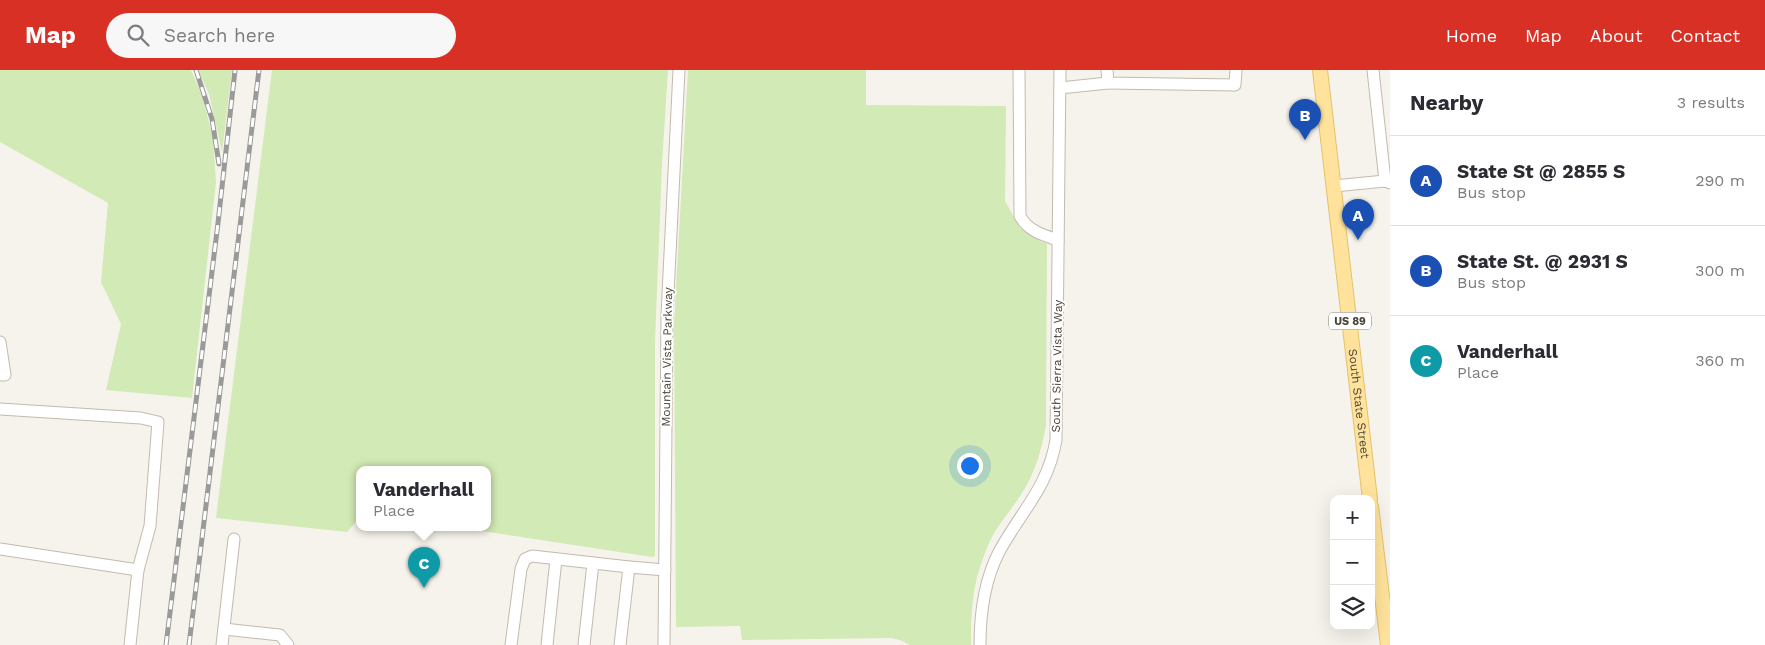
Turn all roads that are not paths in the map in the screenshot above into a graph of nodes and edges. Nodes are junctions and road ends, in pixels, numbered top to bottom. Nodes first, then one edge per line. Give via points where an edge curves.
1 (679, 70) edge
2 (1019, 70) edge
3 (1060, 70) edge
4 (1107, 70) edge
5 (1236, 70) edge
6 (1320, 70) edge
7 (1373, 70) edge
8 (1108, 83) junction
9 (1060, 88) junction
10 (1388, 182) edge
11 (1334, 186) junction
12 (1058, 240) junction
13 (0, 342) edge
14 (0, 375) edge
15 (0, 409) edge
16 (1370, 495) edge
17 (234, 539) dead end
18 (1375, 539) edge
19 (0, 549) edge
20 (556, 559) junction
21 (593, 563) junction
22 (629, 568) junction
23 (138, 570) junction
24 (665, 570) junction
25 (224, 629) junction
26 (130, 645) edge
27 (222, 645) edge
28 (288, 645) edge
29 (512, 645) edge
30 (547, 645) edge
31 (584, 645) edge
32 (620, 645) edge
33 (664, 645) edge
34 (980, 645) edge
35 (1388, 645) edge

1 - 24 street, Mountain Vista Parkway via 667,315
2 - 12 street via 1020,216 1024,224 1035,232
3 - 9 street, South Sierra Vista Way
4 - 8 street
5 - 8 street via 1236,86
6 - 11 main road, South State Street / US 89
7 - 10 street
8 - 9 street
9 - 12 street, South Sierra Vista Way
10 - 11 street
11 - 16 main road, South State Street / US 89
12 - 34 street, South Sierra Vista Way via 1057,419 1053,458 1045,479 1002,546 988,577 982,602
13 - 14 street via 5,375
15 - 23 street via 141,418 158,422 150,526
17 - 25 street
18 - 35 main road
19 - 23 street
20 - 21 street
20 - 29 street via 532,556 525,559
20 - 30 street
21 - 22 street
21 - 31 street
22 - 24 street
22 - 32 street
23 - 26 street
24 - 33 street, Mountain Vista Parkway
25 - 27 street
25 - 28 street via 280,636

